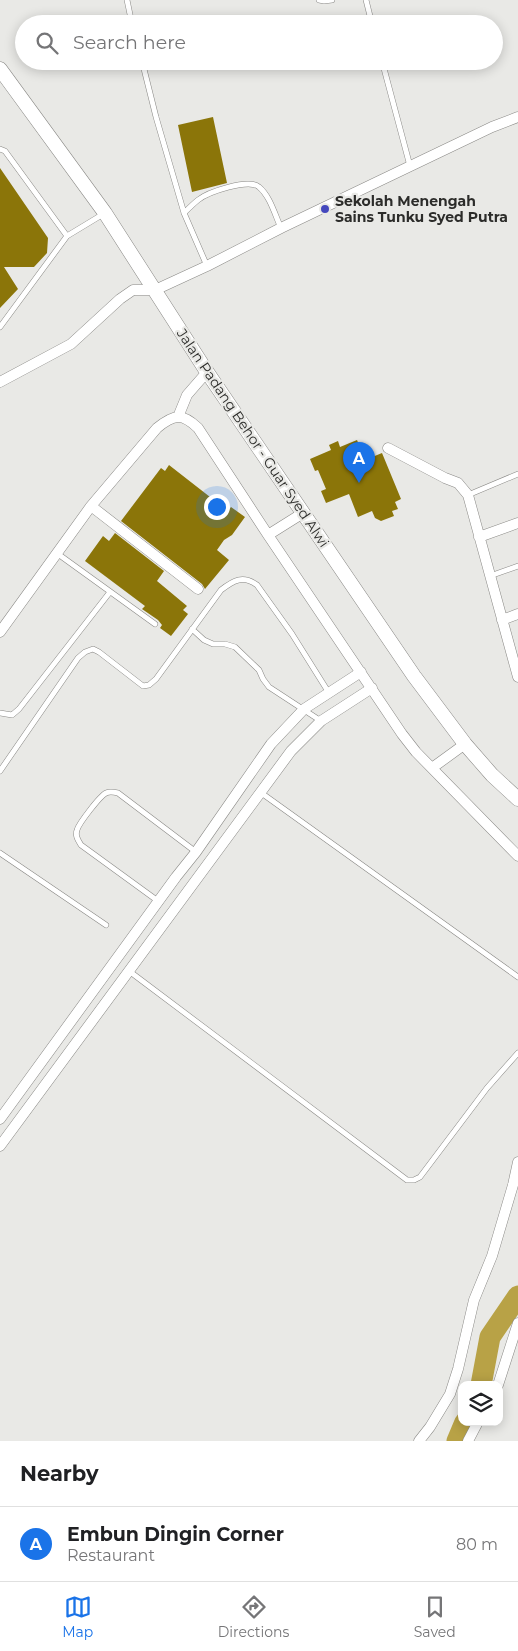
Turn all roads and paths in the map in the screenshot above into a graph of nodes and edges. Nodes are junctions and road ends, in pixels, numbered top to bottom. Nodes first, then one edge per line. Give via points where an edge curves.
1 (127, 0) edge
2 (319, 0) edge
3 (332, 0) edge
4 (366, 0) edge
5 (130, 15) edge
6 (370, 15) edge
7 (0, 70) edge
8 (144, 70) edge
9 (384, 70) edge
10 (518, 117) edge
11 (0, 149) edge
12 (410, 167) junction
13 (105, 213) junction
14 (184, 214) junction
15 (281, 228) junction
16 (67, 236) junction
17 (207, 266) junction
18 (156, 290) junction
19 (0, 327) edge
20 (207, 372) junction
21 (0, 382) edge
22 (178, 417) junction
23 (388, 448) dead end
24 (518, 474) edge
25 (468, 495) junction
26 (91, 506) junction
27 (303, 513) junction
28 (518, 523) edge
29 (268, 536) junction
30 (479, 537) junction
31 (58, 554) junction
32 (518, 566) edge
33 (490, 576) junction
34 (198, 589) dead end
35 (110, 592) junction
36 (518, 614) edge
37 (502, 620) junction
38 (154, 624) dead end
39 (192, 629) junction
40 (0, 632) edge
41 (516, 661) edge
42 (361, 672) junction
43 (518, 677) edge
44 (372, 688) junction
45 (329, 693) junction
46 (304, 709) junction
47 (0, 713) edge
48 (320, 721) junction
49 (465, 744) junction
50 (432, 768) junction
51 (0, 771) edge
52 (259, 792) junction
53 (518, 799) edge
54 (196, 852) junction
55 (0, 853) edge
56 (518, 856) edge
57 (158, 901) junction
58 (106, 925) dead end
59 (128, 970) junction
60 (518, 977) edge
61 (518, 1053) edge
62 (0, 1119) edge
63 (0, 1146) edge
64 (518, 1162) edge
65 (518, 1323) edge
66 (499, 1381) edge
67 (476, 1426) edge
68 (419, 1441) edge
69 (468, 1441) edge

1 - 5 lane
2 - 3 lane
4 - 6 lane
7 - 13 main road, Jalan Padang Behor - Guar Syed Alwi
8 - 14 lane
9 - 12 lane
10 - 12 street
11 - 16 lane via 5,151
12 - 15 street
13 - 16 lane
13 - 18 main road, Jalan Padang Behor - Guar Syed Alwi
14 - 15 lane via 198,200 213,192 248,183 257,185 265,193
14 - 17 lane
15 - 17 street
16 - 19 lane
17 - 18 street
18 - 20 main road, Jalan Padang Behor - Guar Syed Alwi
18 - 21 street via 133,290 71,344
20 - 22 street via 187,395
20 - 27 main road, Jalan Padang Behor - Guar Syed Alwi
22 - 26 street via 157,428
22 - 29 street via 187,418 198,428
23 - 25 street via 458,483
24 - 25 lane
25 - 30 street
26 - 31 street
26 - 34 street
27 - 29 street
27 - 49 main road, Jalan Padang Behor - Guar Syed Alwi via 414,676
28 - 30 street
29 - 42 street
30 - 33 street
31 - 35 lane
31 - 40 street
32 - 33 lane
33 - 37 street
35 - 38 lane
35 - 47 lane via 19,709 12,715
36 - 37 street
37 - 41 street
39 - 45 lane via 221,590 231,582 250,580 292,634
39 - 46 lane via 213,644 235,647 259,670 269,687
39 - 51 lane via 149,685 143,686 99,652 93,649 85,652
41 - 43 street
42 - 44 street
42 - 45 street
44 - 48 street
44 - 50 street via 407,740
45 - 46 street
46 - 48 lane
46 - 54 street via 271,744
48 - 52 street
49 - 50 street
49 - 53 main road, Jalan Padang Behor - Guar Syed Alwi
50 - 56 street
52 - 59 street
52 - 60 lane
54 - 57 street
54 - 57 lane via 118,793 105,794 98,800 77,830 76,837 81,845
55 - 58 lane
57 - 62 street
59 - 61 lane via 407,1180 420,1177 487,1088
59 - 63 street
64 - 68 street via 492,1256 474,1300 450,1394
65 - 66 street
67 - 69 street

